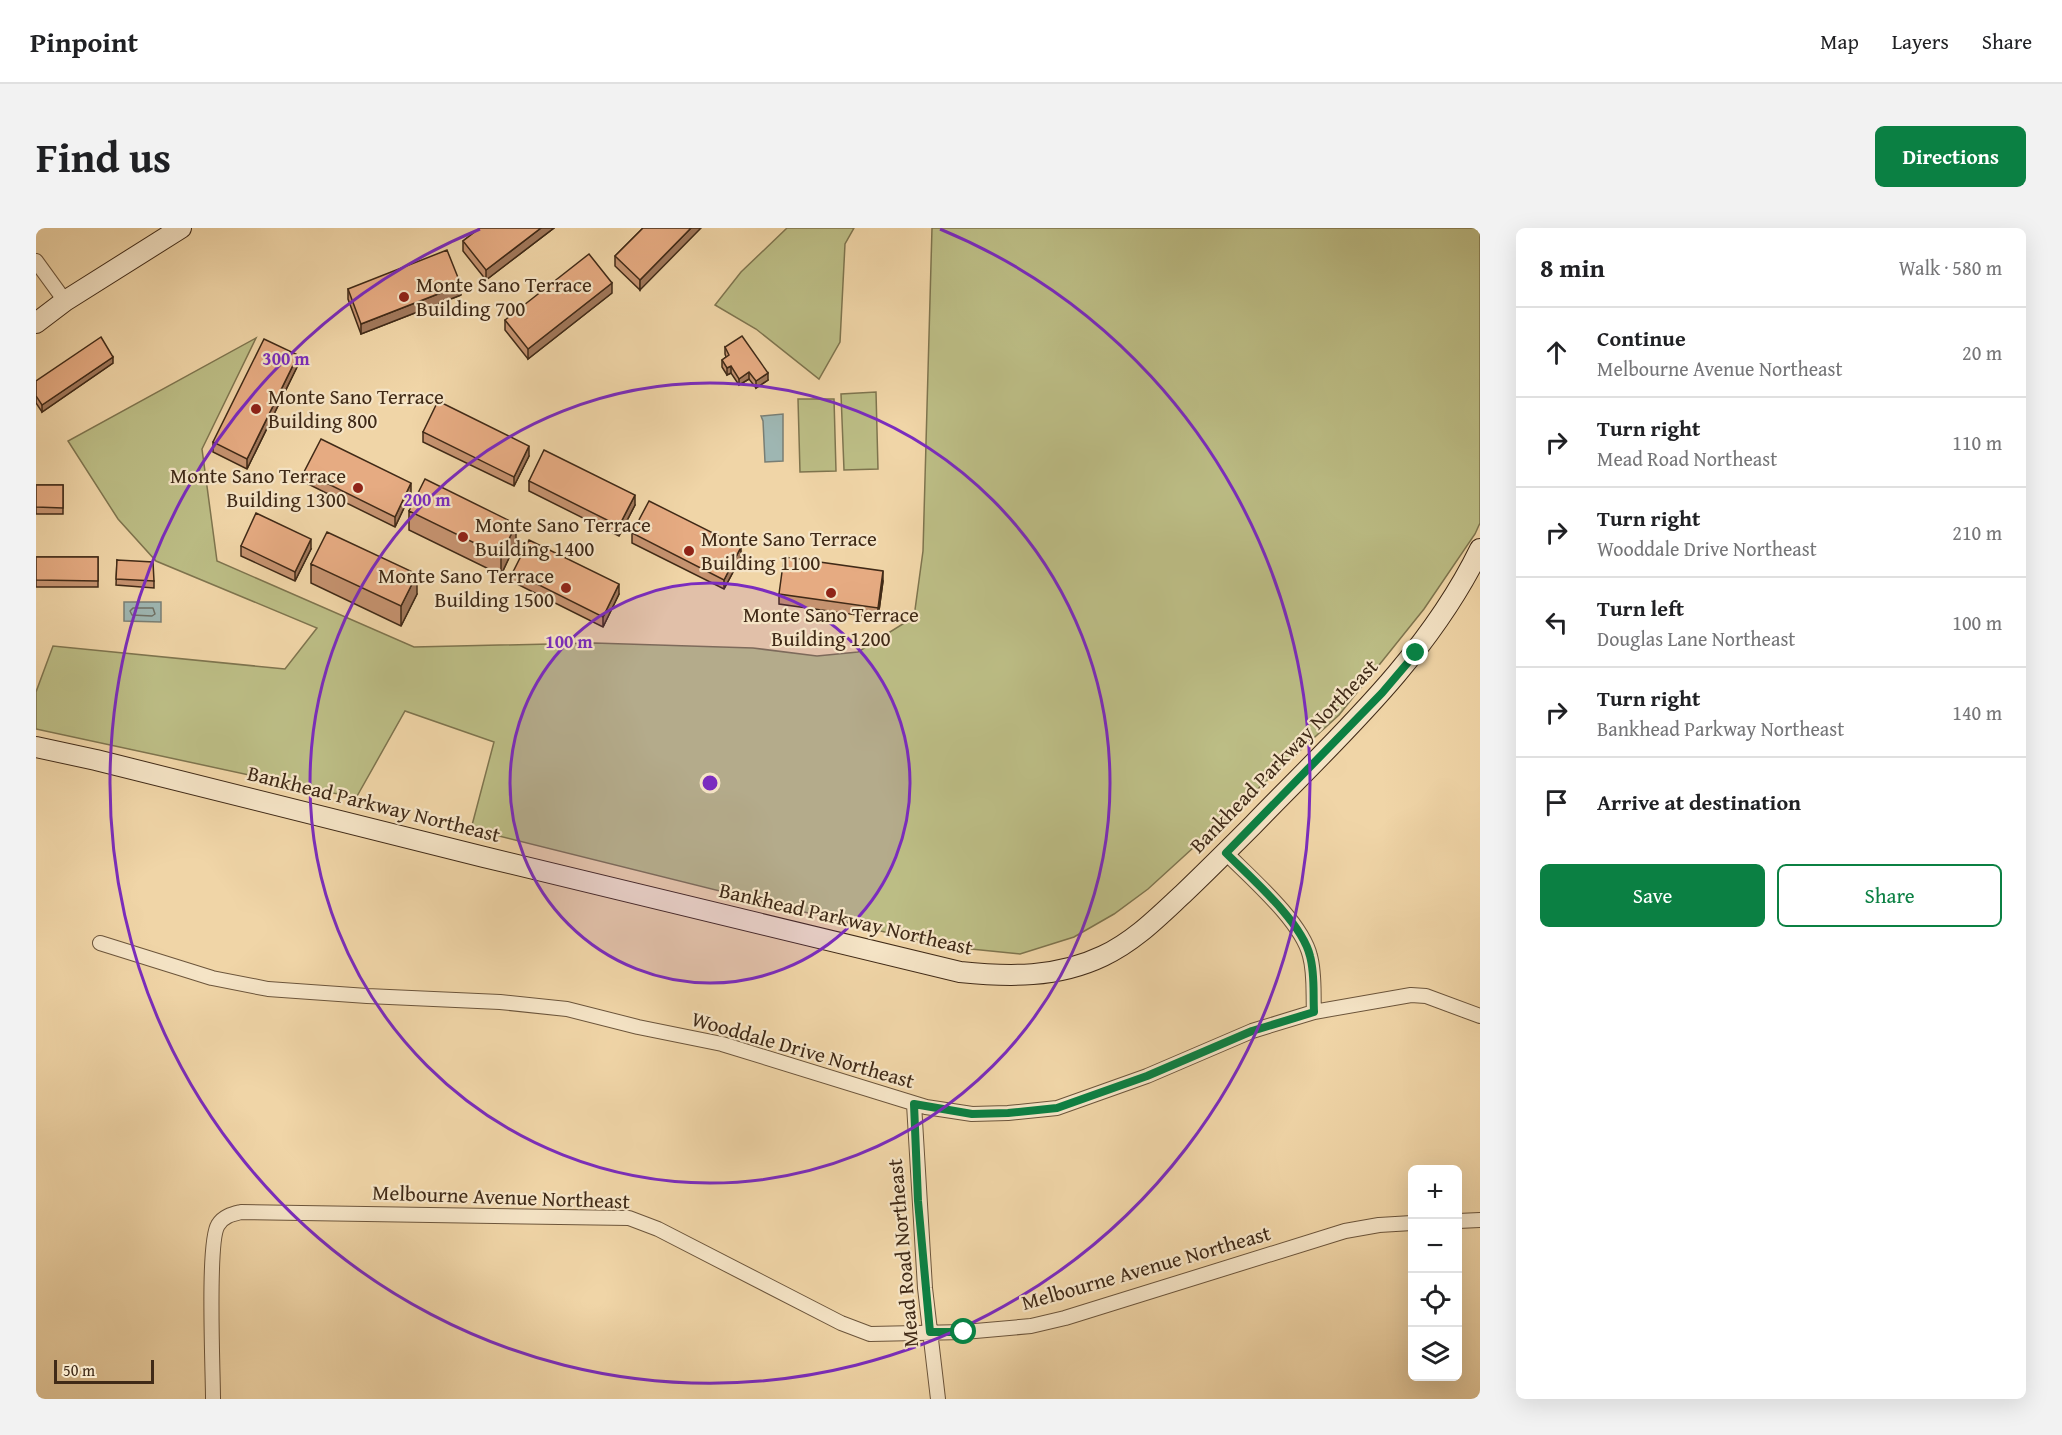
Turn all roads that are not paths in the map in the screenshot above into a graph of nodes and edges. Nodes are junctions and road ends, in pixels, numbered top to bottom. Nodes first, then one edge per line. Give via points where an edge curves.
1 (181, 228) edge
2 (36, 261) edge
3 (65, 301) junction
4 (36, 323) edge
5 (1480, 549) edge
6 (36, 747) edge
7 (1226, 853) junction
8 (100, 943) dead end
9 (1314, 1012) junction
10 (1480, 1016) edge
11 (914, 1104) junction
12 (1480, 1220) edge
13 (1462, 1221) edge
14 (1408, 1223) edge
15 (930, 1332) junction
16 (213, 1399) edge
17 (938, 1399) edge

1 - 3 street
2 - 3 street
3 - 4 street
5 - 7 street, Bankhead Parkway Northeast via 1449,606 1416,653
6 - 7 street, Bankhead Parkway Northeast via 960,972 996,976 1053,972 1103,956 1151,924
7 - 9 street via 1277,904 1304,940 1310,956
8 - 11 street, Wooddale Drive Northeast via 212,978 268,989 567,1009 722,1044
9 - 10 street, Wooddale Drive Northeast via 1411,995 1426,996
9 - 11 street, Wooddale Drive Northeast via 1252,1031 1147,1076 1057,1108 972,1114
11 - 15 street, Mead Road Northeast
12 - 13 street
14 - 15 street, Melbourne Avenue Northeast via 1344,1231 1053,1321 964,1332
15 - 16 street, Melbourne Avenue Northeast via 870,1334 629,1218 241,1212 225,1217 217,1225 213,1255
15 - 17 street, Mead Road Northeast

